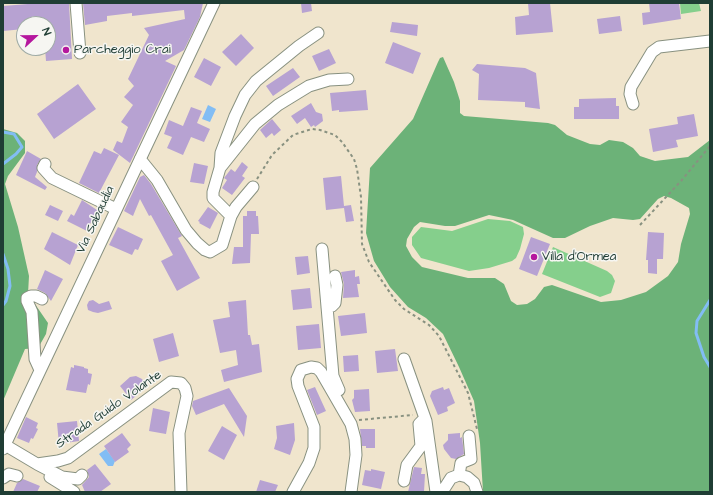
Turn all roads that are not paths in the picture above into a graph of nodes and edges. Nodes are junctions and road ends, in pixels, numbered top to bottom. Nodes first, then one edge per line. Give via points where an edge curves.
1 (76, 3) edge
2 (214, 3) edge
3 (318, 33) dead end
4 (710, 41) edge
5 (80, 53) dead end
6 (348, 78) dead end
7 (633, 104) dead end
8 (140, 159) junction
9 (45, 164) dead end
10 (220, 168) junction
11 (253, 187) road end
12 (116, 209) junction
13 (233, 211) junction
14 (231, 242) dead end
15 (322, 249) dead end
16 (335, 276) dead end
17 (42, 299) dead end
18 (327, 307) junction
19 (404, 359) dead end
20 (40, 370) junction
21 (424, 417) junction
22 (349, 419) junction
23 (473, 436) road end
24 (4, 447) edge
25 (37, 464) junction
26 (82, 475) dead end
27 (459, 475) junction
28 (17, 476) dead end
29 (3, 478) edge
30 (404, 481) dead end
31 (74, 492) edge
32 (181, 492) edge
33 (293, 492) edge
34 (351, 492) edge
35 (436, 492) edge
36 (442, 492) edge
37 (477, 492) edge

1 - 5 street
2 - 8 street, Via Sabaudia
3 - 10 street via 256,81 235,116 221,154
4 - 7 street via 659,47 652,52 631,87
6 - 10 street via 309,86 278,105 254,124
8 - 12 street, Via Sabaudia
8 - 13 street via 157,180 186,230 205,250 214,251 222,245
9 - 12 street via 43,168 52,178
10 - 13 street via 212,196
11 - 13 street
12 - 20 street, Via Sabaudia
13 - 14 street via 239,214
15 - 18 street
16 - 18 street via 337,285 334,303
17 - 20 street via 36,296 27,298 32,312 35,359
18 - 22 street via 334,381 351,409
19 - 21 street
20 - 24 street, Via Sabaudia
21 - 30 street via 419,424 421,446 407,465
21 - 35 street
22 - 33 street via 321,372 311,367 301,370 297,379 298,386 314,427 315,438 313,454
22 - 34 street via 355,439 356,455
23 - 27 street via 471,459 461,464
24 - 25 street
25 - 26 street via 62,477 78,479
25 - 31 street via 43,472
25 - 32 street, Strada Guido Volante via 58,462 68,458 167,385 177,382 183,385 187,392 180,433
27 - 36 street via 451,478
27 - 37 street via 474,483
28 - 29 street via 9,474

